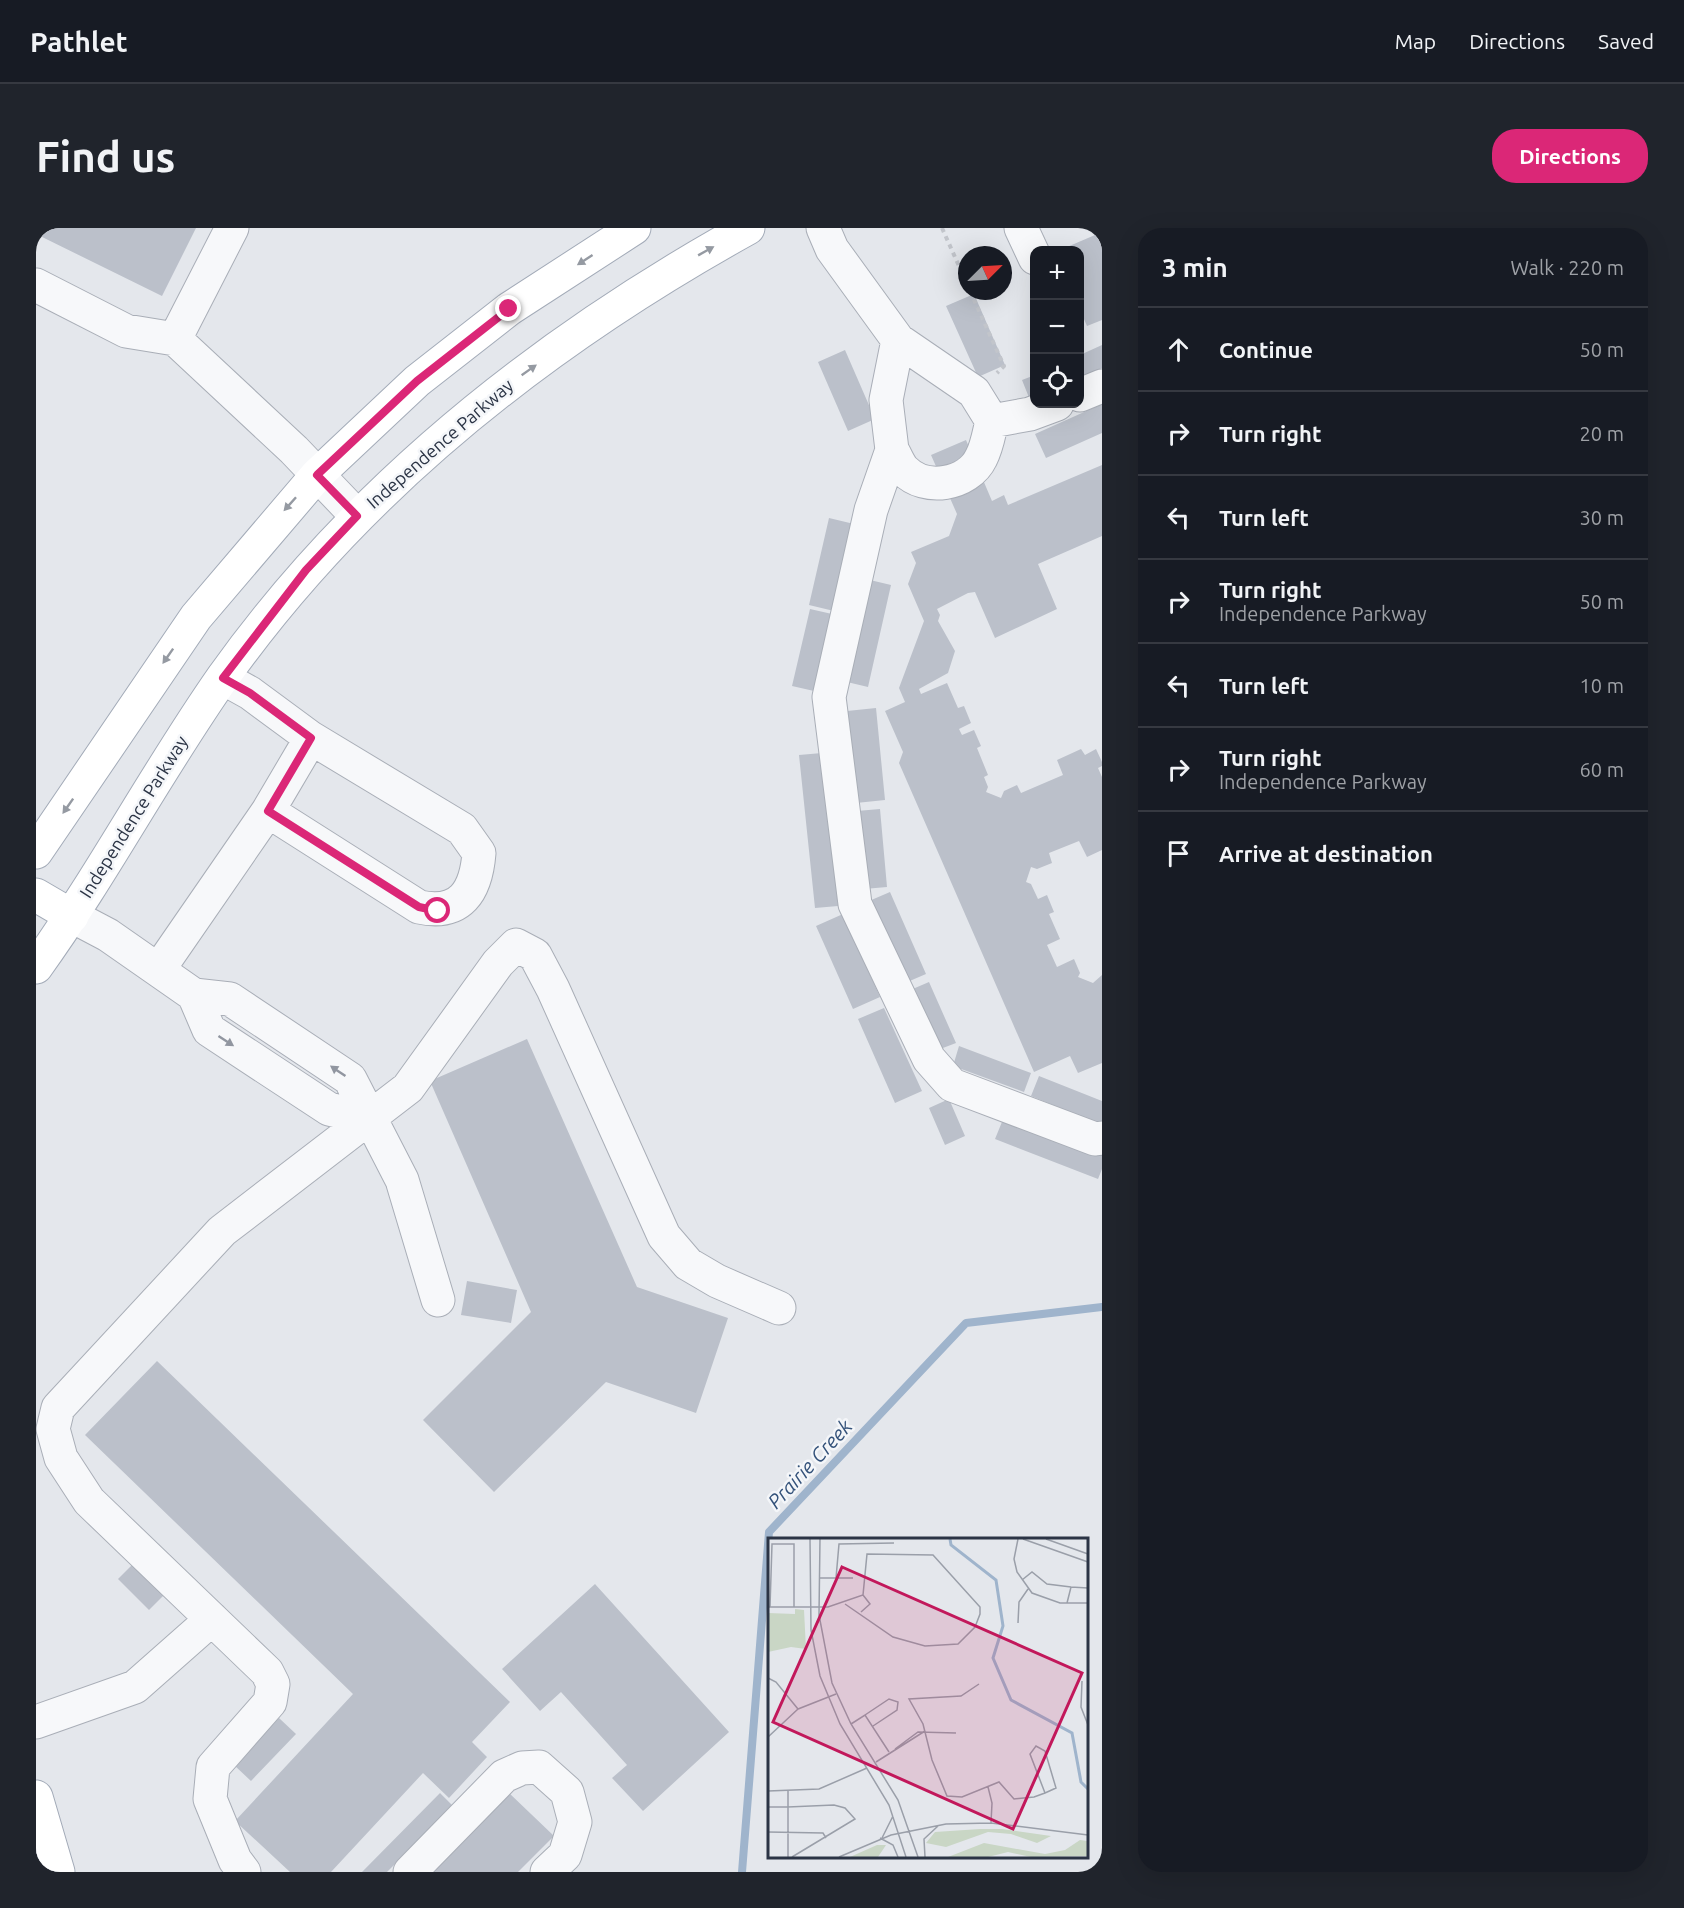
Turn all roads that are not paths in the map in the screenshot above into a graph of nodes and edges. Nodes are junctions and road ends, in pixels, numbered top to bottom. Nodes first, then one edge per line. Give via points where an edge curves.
1 (232, 228) edge
2 (634, 228) edge
3 (748, 228) edge
4 (823, 228) edge
5 (1021, 228) edge
6 (1030, 247) edge
7 (36, 285) edge
8 (175, 339) junction
9 (898, 340) junction
10 (946, 373) junction
11 (1102, 386) edge
12 (1084, 393) edge
13 (886, 400) junction
14 (1046, 408) edge
15 (992, 421) junction
16 (892, 450) junction
17 (317, 475) junction
18 (357, 516) junction
19 (223, 678) junction
20 (311, 738) junction
21 (268, 811) junction
22 (36, 852) edge
23 (36, 895) edge
24 (72, 916) junction
25 (36, 967) edge
26 (159, 969) junction
27 (369, 1119) junction
28 (1102, 1138) edge
29 (438, 1300) dead end
30 (779, 1308) dead end
31 (212, 1619) junction
32 (36, 1722) edge
33 (36, 1797) edge
34 (58, 1872) edge
35 (244, 1872) edge
36 (410, 1872) edge
37 (547, 1872) edge

1 - 8 street
2 -> 17 main road via 509,309 417,381
18 -> 3 main road, Independence Parkway via 496,393 663,275
4 - 9 street via 832,249
5 - 6 street
7 - 8 street via 126,331
8 - 17 street
9 - 10 street
9 - 13 street
10 - 13 street via 907,376
10 - 15 street via 974,392
11 - 12 street
13 - 16 street
14 - 15 street
15 - 16 street via 981,460 960,478 924,483 904,471
16 - 28 street via 871,510 829,697 855,904 929,1059 952,1085 1095,1139
17 - 18 street
17 -> 22 main road via 196,617
18 - 19 main road, Independence Parkway via 306,570
19 - 20 street
19 - 24 main road, Independence Parkway
20 - 21 street
20 - 21 street via 462,829 479,853 477,875 469,894 438,911 419,907
21 - 26 street
23 - 24 main road
24 - 25 main road, Independence Parkway
24 - 26 street
26 - 27 street via 194,995 209,1030 329,1108
27 - 29 street via 402,1180
27 - 30 street via 408,1088 498,963 516,945 535,955 554,989 663,1236 688,1264
27 - 31 street via 222,1231 58,1408 53,1430 61,1458 89,1500
31 - 32 street via 135,1687
31 - 35 street via 267,1672 273,1684 270,1702 213,1767 210,1799 235,1860
33 - 34 main road
36 - 37 street via 504,1776 522,1768 538,1767 567,1792 575,1822 565,1855

